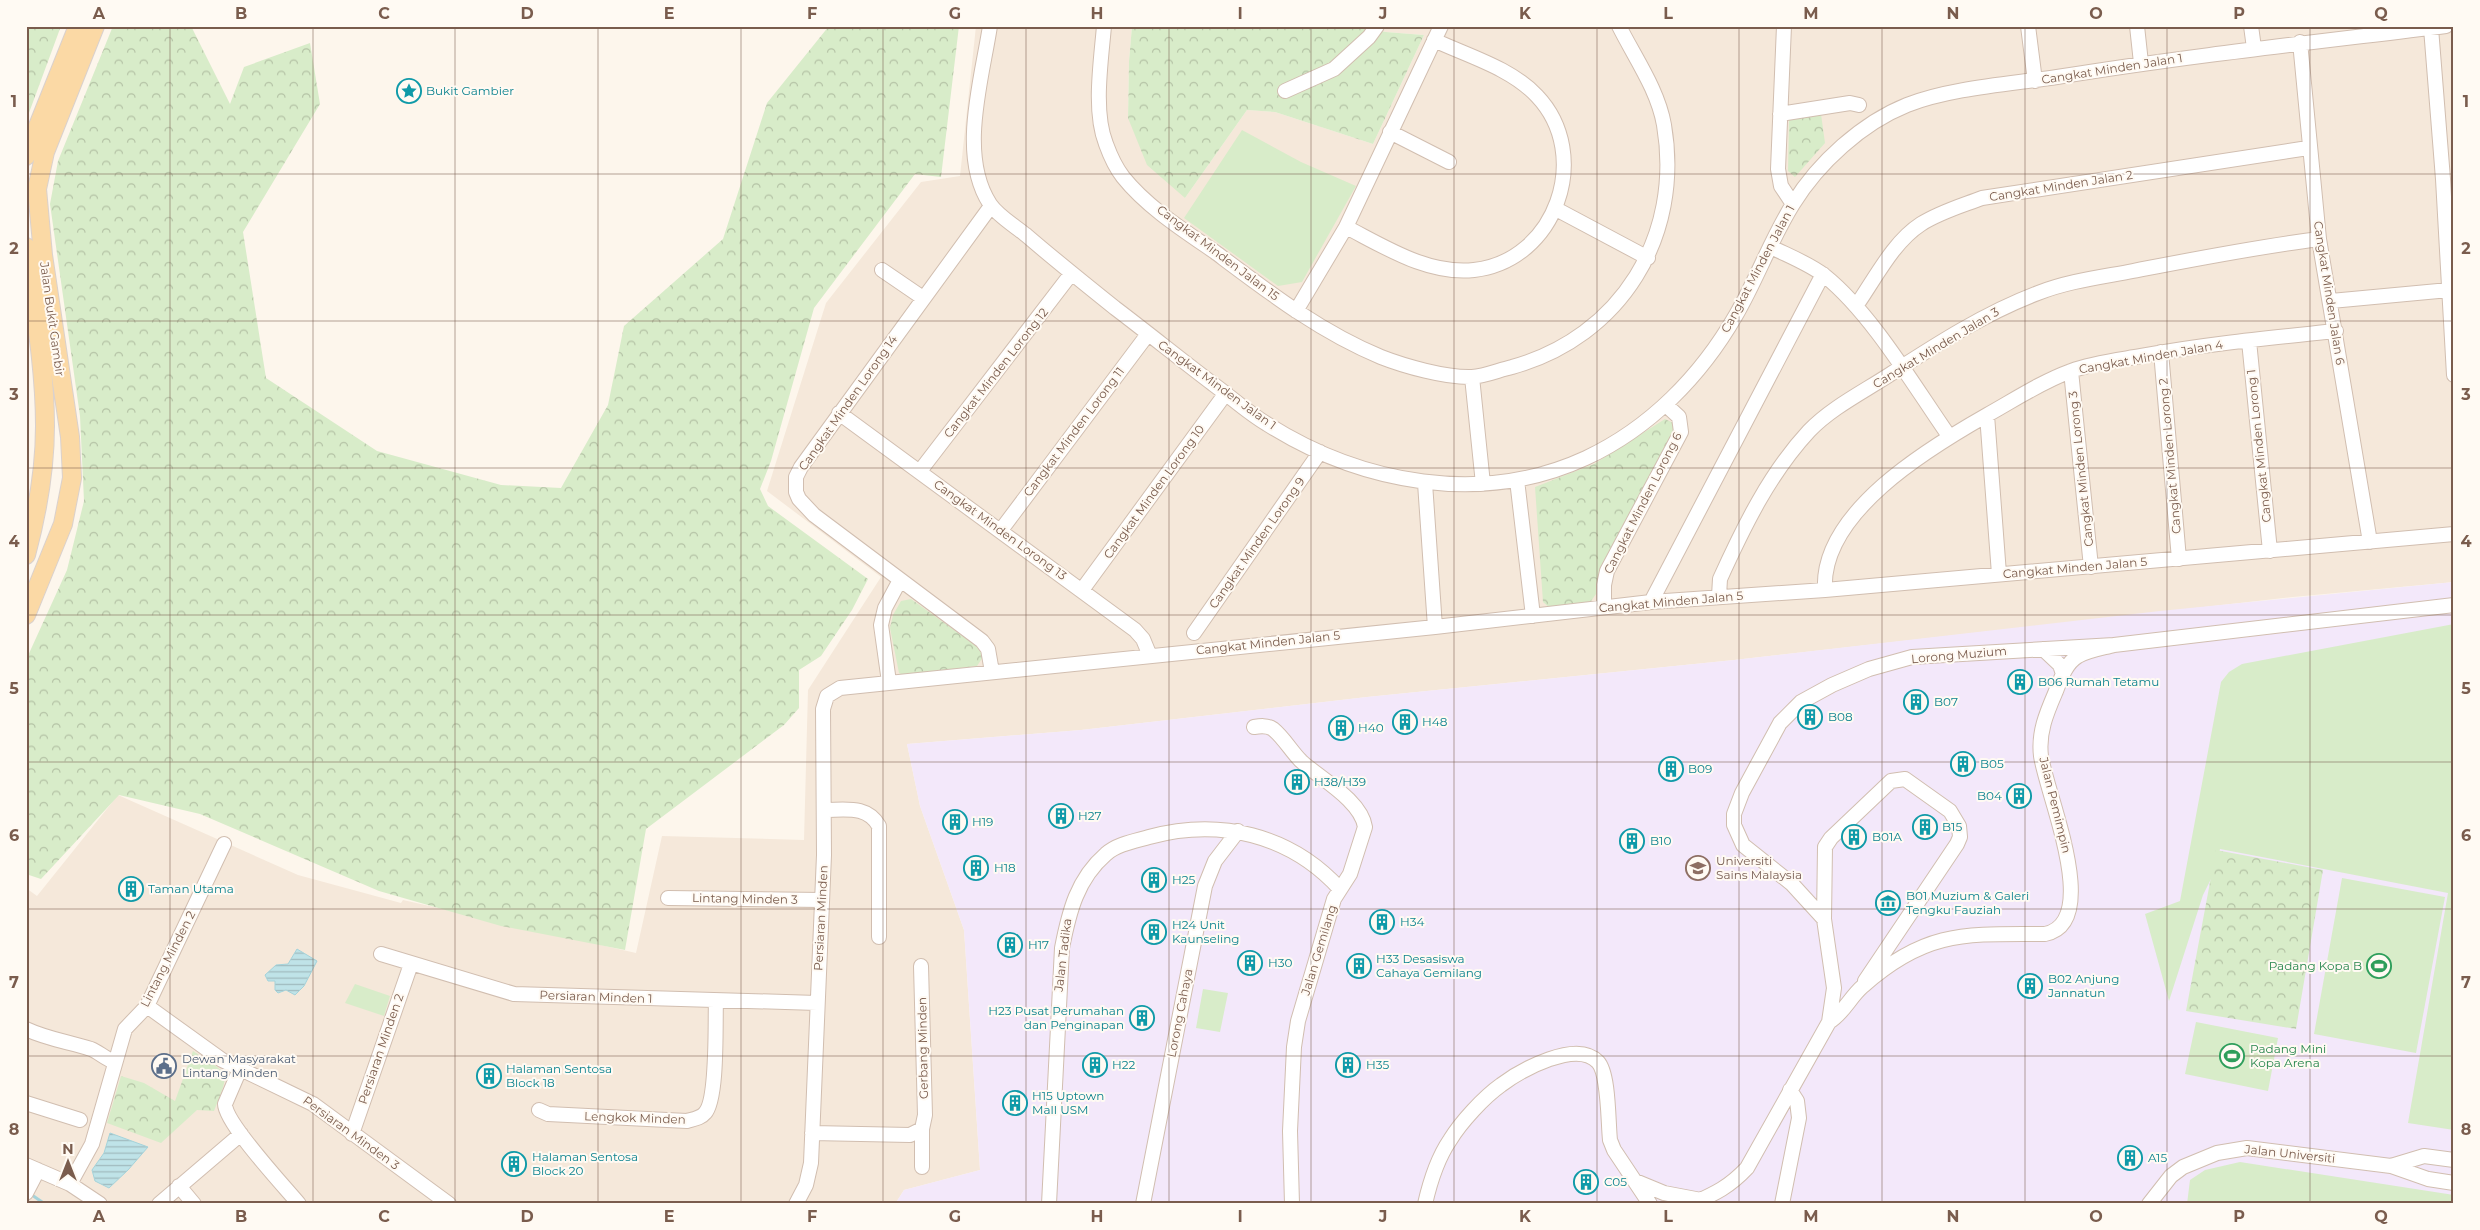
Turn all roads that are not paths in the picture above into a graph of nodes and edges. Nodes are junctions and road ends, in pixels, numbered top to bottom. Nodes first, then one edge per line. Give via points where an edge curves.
1 (78, 26) edge
2 (95, 26) edge
3 (990, 26) edge
4 (1104, 26) edge
5 (1377, 26) edge
6 (1441, 26) edge
7 (1619, 26) edge
8 (1784, 26) edge
9 (2028, 26) edge
10 (2137, 26) edge
11 (2251, 26) edge
12 (2446, 26) edge
13 (2431, 28) junction
14 (2362, 30) edge
15 (1434, 40) junction
16 (2300, 42) junction
17 (2254, 48) junction
18 (2141, 64) junction
19 (2035, 80) junction
20 (1285, 91) dead end
21 (1859, 105) dead end
22 (1780, 114) junction
23 (1390, 132) junction
24 (2308, 148) junction
25 (26, 156) edge
26 (1449, 162) dead end
27 (1793, 204) junction
28 (991, 206) junction
29 (1556, 209) junction
30 (1346, 227) junction
31 (2319, 239) junction
32 (26, 247) edge
33 (1772, 247) junction
34 (1648, 258) junction
35 (882, 270) dead end
36 (1071, 274) junction
37 (1823, 274) junction
38 (2449, 290) junction
39 (922, 298) junction
40 (2331, 300) junction
41 (1856, 306) junction
42 (1296, 311) junction
43 (2336, 331) junction
44 (1148, 334) junction
45 (2249, 340) junction
46 (2161, 352) junction
47 (1901, 367) junction
48 (2071, 371) junction
49 (2454, 374) edge
50 (1472, 377) junction
51 (1226, 393) junction
52 (1666, 405) junction
53 (839, 413) junction
54 (1987, 415) junction
55 (1949, 436) junction
56 (44, 450) junction
57 (1320, 452) junction
58 (920, 472) junction
59 (1517, 480) junction
60 (1425, 483) junction
61 (1483, 484) junction
62 (26, 496) edge
63 (34, 522) junction
64 (64, 524) junction
65 (1001, 530) junction
66 (2454, 534) edge
67 (2370, 542) junction
68 (2270, 551) junction
69 (26, 555) edge
70 (2179, 559) junction
71 (2091, 567) junction
72 (1999, 574) junction
73 (900, 580) junction
74 (1082, 590) junction
75 (1825, 590) junction
76 (1719, 596) junction
77 (1651, 602) junction
78 (2454, 605) edge
79 (1604, 607) junction
80 (26, 615) edge
81 (1533, 616) junction
82 (1435, 627) junction
83 (1194, 633) dead end
84 (2114, 645) junction
85 (2043, 648) junction
86 (1150, 656) junction
87 (992, 672) junction
88 (2063, 674) junction
89 (890, 682) junction
90 (1254, 727) dead end
91 (824, 810) junction
92 (1238, 831) junction
93 (224, 844) dead end
94 (1340, 889) junction
95 (668, 898) dead end
96 (822, 900) junction
97 (1824, 919) junction
98 (879, 937) dead end
99 (381, 954) dead end
100 (411, 964) junction
101 (921, 966) dead end
102 (1833, 984) junction
103 (1860, 989) junction
104 (716, 1000) junction
105 (817, 1002) junction
106 (146, 1006) junction
107 (1829, 1022) junction
108 (27, 1034) edge
109 (117, 1055) junction
110 (240, 1069) junction
111 (1790, 1090) junction
112 (26, 1103) edge
113 (539, 1110) dead end
114 (80, 1120) dead end
115 (922, 1129) junction
116 (812, 1133) junction
117 (241, 1134) junction
118 (352, 1134) junction
119 (2454, 1160) edge
120 (2391, 1166) junction
121 (922, 1167) dead end
122 (32, 1172) edge
123 (1635, 1181) junction
124 (2454, 1183) edge
125 (70, 1184) junction
126 (179, 1186) junction
127 (26, 1193) edge
128 (1697, 1202) edge
129 (100, 1204) edge
130 (159, 1204) edge
131 (194, 1204) edge
132 (299, 1204) edge
133 (449, 1204) edge
134 (796, 1204) edge
135 (1049, 1204) edge
136 (1143, 1204) edge
137 (1292, 1204) edge
138 (1425, 1204) edge
139 (1650, 1204) edge
140 (1782, 1204) edge
141 (2150, 1204) edge

1 - 25 main road
2 - 64 main road, Jalan Bukit Gambir via 45,152 36,189 70,437 72,478
3 - 28 street, Cangkat Minden Jalan 1 via 973,143 977,170
4 - 42 street, Cangkat Minden Jalan 15 via 1100,119 1106,144 1122,176 1160,212
5 - 20 street via 1334,70
6 - 15 street
7 - 34 street, Cangkat Minden Jalan 15 via 1654,95 1664,121 1668,148 1666,203
8 - 22 street
9 - 19 street
10 - 18 street
11 - 17 street
12 - 13 street, Cangkat Minden Jalan 1
13 - 14 street, Cangkat Minden Jalan 1
13 - 38 street
14 - 16 street, Cangkat Minden Jalan 1
15 - 23 street
15 - 29 street via 1514,76 1550,111 1561,140 1563,160
16 - 17 street, Cangkat Minden Jalan 1
16 - 24 street, Cangkat Minden Jalan 6
17 - 18 street, Cangkat Minden Jalan 1
18 - 19 street, Cangkat Minden Jalan 1
19 - 27 street, Cangkat Minden Jalan 1 via 1921,100 1888,114 1854,136
21 - 22 street
22 - 27 street via 1779,180
23 - 26 street
23 - 30 street
24 - 31 street, Cangkat Minden Jalan 6
24 - 41 street, Cangkat Minden Jalan 2 via 1982,198 1947,210 1920,225 1896,248
27 - 33 street, Cangkat Minden Jalan 1
28 - 36 street, Cangkat Minden Jalan 1
28 - 39 street, Cangkat Minden Lorong 14
29 - 30 street via 1519,254 1503,263 1473,270 1456,271 1420,263
29 - 34 street
30 - 42 street
31 - 40 street, Cangkat Minden Jalan 6
31 - 47 street, Cangkat Minden Jalan 3 via 2247,248 2040,292 1979,320
32 - 56 main road, Jalan Bukit Gambir via 43,382
33 - 37 street
33 - 52 street, Cangkat Minden Jalan 1 via 1734,319 1706,361
34 - 50 street, Cangkat Minden Jalan 15 via 1619,300 1575,340 1524,364
35 - 39 street
36 - 44 street, Cangkat Minden Jalan 1
36 - 58 street, Cangkat Minden Lorong 12
37 - 41 street
37 - 77 street
38 - 40 street
38 - 49 street
39 - 53 street, Cangkat Minden Lorong 14
40 - 43 street, Cangkat Minden Jalan 6
41 - 47 street
42 - 50 street, Cangkat Minden Jalan 15 via 1382,358
43 - 45 street, Cangkat Minden Jalan 4
43 - 67 street, Cangkat Minden Jalan 6
44 - 51 street, Cangkat Minden Jalan 1
44 - 65 street, Cangkat Minden Lorong 11
45 - 46 street, Cangkat Minden Jalan 4
45 - 68 street, Cangkat Minden Lorong 1
46 - 48 street, Cangkat Minden Jalan 4
46 - 70 street, Cangkat Minden Lorong 2
47 - 55 street
47 - 76 street, Cangkat Minden Jalan 3 via 1838,408 1811,429 1790,452 1734,548 1720,579
48 - 54 street, Cangkat Minden Jalan 4
48 - 71 street, Cangkat Minden Lorong 3
50 - 61 street
51 - 57 street, Cangkat Minden Jalan 1 via 1267,424
51 - 74 street, Cangkat Minden Lorong 10
52 - 59 street, Cangkat Minden Jalan 1 via 1634,430 1583,459
52 - 79 street, Cangkat Minden Lorong 6 via 1679,417 1681,432 1607,571
53 - 58 street, Cangkat Minden Lorong 13
53 - 73 street, Cangkat Minden Lorong 14 via 801,467 796,477 796,492 814,515
54 - 55 street, Cangkat Minden Jalan 4
54 - 72 street
55 - 75 street, Cangkat Minden Jalan 4 via 1903,468 1850,522 1828,561
56 - 62 main road
56 - 63 main road, Jalan Bukit Gambir
57 - 60 street, Cangkat Minden Jalan 1 via 1372,472
57 - 83 street, Cangkat Minden Lorong 9
58 - 65 street, Cangkat Minden Lorong 13
59 - 61 street, Cangkat Minden Jalan 1
59 - 81 street
60 - 61 street, Cangkat Minden Jalan 1
60 - 82 street
63 - 64 main road via 42,513 51,511
63 - 69 main road, Jalan Bukit Gambir
64 - 80 main road, Jalan Bukit Gambir
65 - 74 street, Cangkat Minden Lorong 13
66 - 67 street, Cangkat Minden Jalan 5
67 - 68 street, Cangkat Minden Jalan 5
68 - 70 street, Cangkat Minden Jalan 5
70 - 71 street, Cangkat Minden Jalan 5
71 - 72 street, Cangkat Minden Jalan 5
72 - 75 street, Cangkat Minden Jalan 5
73 - 87 street, Cangkat Minden Lorong 14 via 982,641 988,649
73 - 89 street via 885,608 881,625
74 - 86 street, Cangkat Minden Lorong 13 via 1135,630
75 - 76 street, Cangkat Minden Jalan 5
76 - 77 street, Cangkat Minden Jalan 5
77 - 79 street, Cangkat Minden Jalan 5
78 - 84 street, Jalan Pemimpin
79 - 81 street, Cangkat Minden Jalan 5
81 - 82 street, Cangkat Minden Jalan 5
82 - 86 street, Cangkat Minden Jalan 5
84 - 85 street, Lorong Muzium
84 - 88 street, Jalan Pemimpin via 2078,656
85 - 88 street via 2060,665
85 - 97 street, Lorong Muzium via 1912,657 1832,684 1801,702 1780,723 1742,793 1734,814 1734,825 1743,845 1792,884
86 - 87 street, Cangkat Minden Jalan 5
87 - 89 street, Cangkat Minden Jalan 5
88 - 103 street, Jalan Pemimpin via 2040,736 2042,757 2068,855 2070,908 2065,923 2054,932 2045,934 1972,935 1933,941 1895,961
89 - 91 street, Persiaran Minden via 840,688 825,700
90 - 94 street, Jalan Gemilang via 1272,729 1303,763 1333,785 1363,820 1363,837 1350,874
91 - 96 street, Persiaran Minden
91 - 98 street via 862,810 871,815 879,826
92 - 94 street, Jalan Tadika via 1284,847 1306,859 1324,871
92 - 135 street, Jalan Tadika via 1211,827 1188,829 1116,847 1088,875 1070,908 1058,991
92 - 136 street, Lorong Cahaya via 1211,869 1204,886
93 - 106 street, Lintang Minden 2
94 - 137 street, Jalan Gemilang via 1334,899 1298,1021 1294,1047 1290,1131
95 - 96 street, Lintang Minden 3
96 - 105 street, Persiaran Minden
97 - 102 street
97 - 103 street via 1824,852 1827,842 1891,781 1900,778 1910,781 1955,816 1960,831 1957,844
99 - 100 street, Persiaran Minden 1
100 - 104 street, Persiaran Minden 1 via 514,994
100 - 118 street, Persiaran Minden 2
101 - 115 street, Gerbang Minden via 925,1115
102 - 103 street via 1845,992
102 - 107 street
103 - 107 street, Jalan Pemimpin via 1838,1017
104 - 105 street, Persiaran Minden 1
104 - 113 street, Lengkok Minden via 713,1088 705,1114 687,1121 548,1114
105 - 116 street, Persiaran Minden
106 - 109 street, Lintang Minden 2 via 125,1029
106 - 110 street, Persiaran Minden 3 via 222,1060
107 - 111 street
108 - 109 street via 94,1050 104,1046
109 - 125 street, Lintang Minden 2 via 92,1144
110 - 117 street via 225,1110
110 - 118 street, Persiaran Minden 3 via 302,1097
111 - 128 street via 1746,1168 1731,1184
111 - 140 street via 1797,1101 1799,1118
112 - 114 street
115 - 116 street via 910,1135
115 - 121 street, Gerbang Minden
116 - 134 street, Persiaran Minden via 809,1175
117 - 126 street
117 - 132 street
118 - 133 street, Persiaran Minden 3
119 - 120 street, Jalan Universiti via 2424,1156
120 - 124 street, Jalan Universiti via 2428,1179
120 - 141 street, Jalan Universiti via 2247,1148 2197,1160 2183,1167 2171,1176
122 - 125 street
122 - 127 street
123 - 128 street
123 - 138 street via 1610,1140 1602,1070 1592,1057 1574,1053 1546,1060 1503,1083 1490,1094 1450,1139 1440,1157
123 - 139 street
125 - 129 street
126 - 130 street
126 - 131 street

